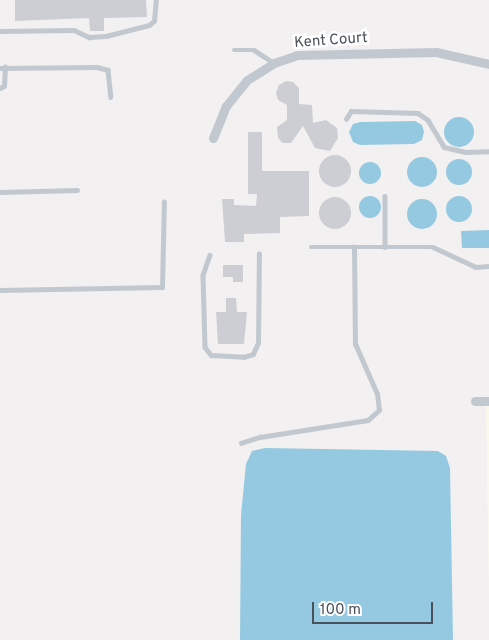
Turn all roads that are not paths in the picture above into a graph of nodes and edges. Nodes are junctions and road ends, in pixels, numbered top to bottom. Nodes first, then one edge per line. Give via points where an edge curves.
1 (156, 0) edge
2 (0, 31) edge
3 (234, 50) dead end
4 (274, 63) junction
5 (489, 64) edge
6 (2, 68) edge
7 (0, 88) edge
8 (112, 97) dead end
9 (346, 119) dead end
10 (213, 138) dead end
11 (489, 152) edge
12 (77, 190) dead end
13 (0, 192) edge
14 (385, 196) dead end
15 (164, 202) dead end
16 (311, 247) dead end
17 (354, 247) junction
18 (385, 247) junction
19 (259, 254) dead end
20 (210, 255) dead end
21 (489, 266) edge
22 (0, 290) edge
23 (475, 401) dead end
24 (489, 401) edge
25 (241, 443) dead end

1 - 2 lane via 154,21 149,25 106,36 89,37 74,30
3 - 4 lane via 254,50
4 - 5 street, Kent Court via 297,55 436,52
4 - 10 street, Kent Court via 247,80 226,106
6 - 7 lane via 4,86
6 - 8 lane via 98,67 108,70
9 - 11 lane via 351,111 418,113 428,120 444,147 465,152
12 - 13 lane
14 - 18 lane
15 - 22 lane via 162,287
16 - 17 lane
17 - 18 lane
17 - 25 lane via 355,344 377,394 379,410 368,420 260,437
18 - 21 lane via 433,247 476,267
19 - 20 lane via 258,343 253,354 244,358 211,355 205,347 203,275
23 - 24 street

